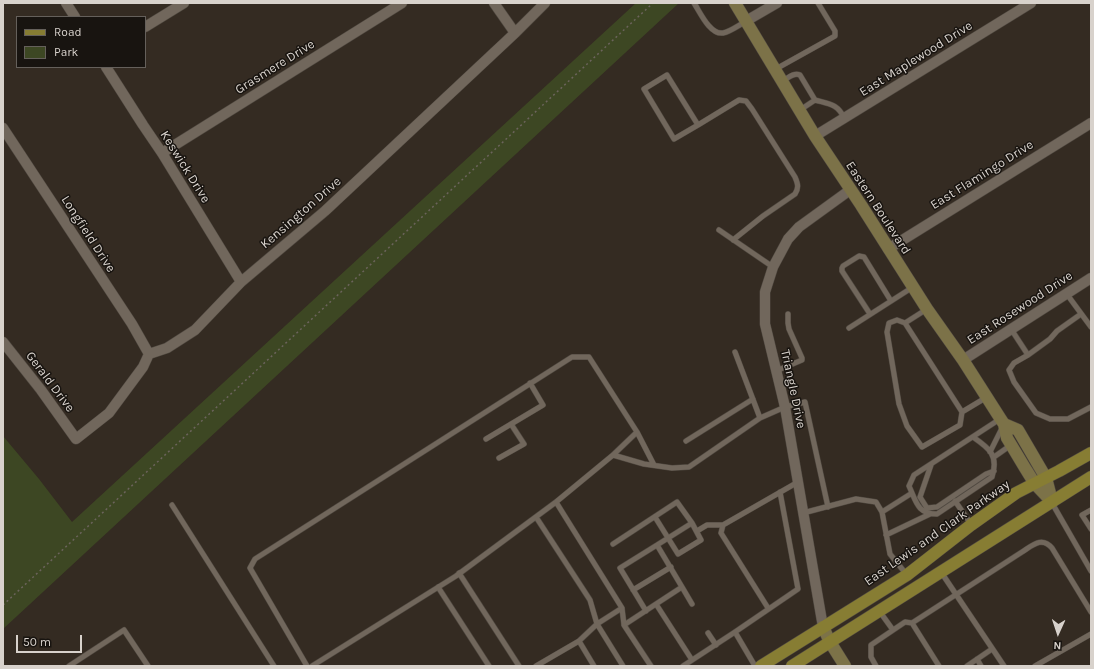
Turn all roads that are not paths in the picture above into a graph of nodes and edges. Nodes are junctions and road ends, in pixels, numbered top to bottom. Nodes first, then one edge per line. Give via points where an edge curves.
1 (66, 3) edge
2 (184, 3) edge
3 (402, 3) edge
4 (494, 3) edge
5 (545, 3) edge
6 (694, 3) edge
7 (735, 3) edge
8 (777, 3) edge
9 (818, 3) edge
10 (1031, 3) edge
11 (74, 16) edge
12 (746, 21) junction
13 (146, 26) edge
14 (515, 33) junction
15 (107, 68) edge
16 (774, 70) junction
17 (782, 82) junction
18 (816, 100) junction
19 (800, 111) junction
20 (844, 118) junction
21 (1091, 123) edge
22 (698, 125) junction
23 (3, 128) edge
24 (815, 136) junction
25 (162, 153) junction
26 (850, 190) junction
27 (719, 230) dead end
28 (733, 240) junction
29 (888, 249) junction
30 (773, 267) junction
31 (1091, 278) edge
32 (241, 282) junction
33 (913, 287) junction
34 (1066, 293) junction
35 (891, 301) junction
36 (927, 309) junction
37 (788, 314) dead end
38 (870, 314) junction
39 (1081, 314) junction
40 (905, 323) junction
41 (1091, 327) edge
42 (849, 328) dead end
43 (1011, 329) junction
44 (3, 342) edge
45 (735, 352) dead end
46 (149, 354) junction
47 (1028, 355) junction
48 (963, 360) junction
49 (776, 371) junction
50 (530, 384) junction
51 (987, 397) junction
52 (753, 399) junction
53 (785, 407) junction
54 (1091, 407) edge
55 (962, 412) junction
56 (760, 418) junction
57 (1002, 421) junction
58 (511, 424) junction
59 (637, 432) junction
60 (973, 437) junction
61 (486, 439) dead end
62 (686, 441) dead end
63 (1011, 446) junction
64 (990, 452) junction
65 (1091, 453) edge
66 (612, 455) junction
67 (994, 457) junction
68 (499, 458) dead end
69 (931, 465) junction
70 (654, 466) junction
71 (994, 471) junction
72 (1091, 477) edge
73 (1046, 478) junction
74 (798, 482) junction
75 (1035, 484) junction
76 (780, 492) junction
77 (912, 493) junction
78 (556, 502) junction
79 (955, 502) junction
80 (1052, 502) junction
81 (172, 505) dead end
82 (828, 507) junction
83 (1091, 510) edge
84 (882, 512) junction
85 (803, 513) junction
86 (930, 514) junction
87 (536, 517) junction
88 (654, 517) junction
89 (692, 523) junction
90 (723, 525) junction
91 (971, 525) junction
92 (1091, 529) edge
93 (697, 531) junction
94 (886, 535) junction
95 (668, 539) junction
96 (613, 544) dead end
97 (657, 545) junction
98 (670, 567) junction
99 (1091, 571) edge
100 (940, 572) junction
101 (459, 573) junction
102 (907, 575) junction
103 (438, 587) junction
104 (682, 587) junction
105 (633, 590) junction
106 (956, 595) junction
107 (656, 604) junction
108 (692, 604) dead end
109 (622, 608) junction
110 (768, 608) junction
111 (646, 611) junction
112 (879, 611) junction
113 (1091, 612) edge
114 (912, 623) junction
115 (597, 624) junction
116 (624, 625) junction
117 (823, 627) junction
118 (893, 630) junction
119 (735, 632) junction
120 (708, 633) dead end
121 (1091, 634) edge
122 (579, 641) junction
123 (830, 642) junction
124 (716, 645) junction
125 (992, 649) junction
126 (977, 659) junction
127 (692, 660) junction
128 (593, 664) edge
129 (69, 666) edge
130 (148, 666) edge
131 (274, 666) edge
132 (307, 666) edge
133 (312, 666) edge
134 (489, 666) edge
135 (520, 666) edge
136 (536, 666) edge
137 (586, 666) edge
138 (622, 666) edge
139 (651, 666) edge
140 (683, 666) edge
141 (755, 666) edge
142 (761, 666) edge
143 (792, 666) edge
144 (845, 666) edge
145 (876, 666) edge
146 (939, 666) edge
147 (967, 666) edge
148 (981, 666) edge
149 (1004, 666) edge
150 (1035, 666) edge

1 - 11 street
2 - 13 street
3 - 25 street, Grasmere Drive
4 - 14 street
5 - 14 street, Kensington Drive
6 - 12 lane via 713,30 718,33 724,33
7 - 12 main road, Eastern Boulevard
8 - 12 street
9 - 16 lane via 835,31 835,36
10 - 20 street, East Maplewood Drive
12 - 16 main road, Eastern Boulevard
14 - 32 street, Kensington Drive via 325,210
15 - 25 street, Keswick Drive
16 - 17 main road, Eastern Boulevard
17 - 18 lane via 794,74 800,75
17 - 19 main road, Eastern Boulevard
18 - 19 lane
18 - 20 lane via 834,105
19 - 24 main road, Eastern Boulevard
20 - 24 street, East Maplewood Drive
21 - 29 street, East Flamingo Drive
22 - 22 lane via 667,75 644,89 674,139
22 - 28 lane via 739,100 746,101 798,184 795,194
23 - 46 street, Longfield Drive
24 - 26 main road, Eastern Boulevard
25 - 32 street, Keswick Drive
26 - 29 main road, Eastern Boulevard
26 - 30 street, Triangle Drive via 799,227 788,239
27 - 28 lane
28 - 30 lane
29 - 33 main road, Eastern Boulevard
30 - 49 street, Triangle Drive via 765,292 765,324
31 - 34 street, East Rosewood Drive
32 - 46 street, Kensington Drive via 195,330 167,348
33 - 35 lane
33 - 36 main road, Eastern Boulevard
34 - 39 lane
34 - 43 street, East Rosewood Drive
35 - 38 lane
35 - 38 lane via 864,257 859,256 843,266 842,271
36 - 40 lane
36 - 48 main road, Eastern Boulevard
37 - 49 lane via 789,329 802,360
38 - 42 lane
39 - 41 lane
39 - 47 lane
40 - 55 lane
40 - 55 lane via 897,320 889,323 887,332 899,404 907,426 922,447 960,425
43 - 47 lane
43 - 48 street, East Rosewood Drive
44 - 46 street, Gerald Drive via 76,439 109,413 143,367
45 - 52 lane
47 - 54 lane via 1014,363 1009,370 1014,382 1036,413 1050,419 1068,419
48 - 51 main road, Eastern Boulevard
49 - 53 street, Triangle Drive
50 - 58 lane via 543,405
50 - 59 lane via 572,357 589,357
50 - 132 lane via 255,559 250,568
51 - 55 lane
51 - 57 main road, Eastern Boulevard
52 - 56 lane
52 - 62 lane
53 - 56 lane
53 - 74 street, Triangle Drive
53 - 82 lane via 805,402
56 - 70 lane via 689,467
57 - 60 lane
57 - 63 main road, Eastern Boulevard
57 - 64 lane
57 - 73 main road, Eastern Boulevard via 1018,430
58 - 61 lane
58 - 68 lane via 524,444
59 - 66 lane
59 - 70 lane
60 - 64 lane via 985,444
60 - 69 lane
63 - 67 lane
63 - 75 main road, Eastern Boulevard
64 - 67 lane
65 - 73 main road, East Lewis and Clark Parkway
66 - 70 lane
66 - 78 lane
67 - 71 lane
69 - 71 lane via 920,497 927,508 937,507
69 - 77 lane via 914,475 909,486
71 - 79 lane via 992,477
72 - 80 main road
73 - 75 main road, East Lewis and Clark Parkway
73 - 80 main road, Eastern Boulevard
74 - 76 lane
74 - 85 street, Triangle Drive
75 - 80 main road, Eastern Boulevard
75 - 91 main road, East Lewis and Clark Parkway via 1016,493
76 - 90 lane
76 - 110 lane via 798,589
77 - 84 lane
77 - 86 lane via 922,511
78 - 87 lane
78 - 109 lane
79 - 86 lane via 937,514
79 - 91 lane
80 - 99 lane
80 - 100 main road
81 - 131 lane
82 - 84 lane via 856,499 876,502
82 - 85 lane
83 - 92 lane via 1082,515
84 - 94 lane
85 - 117 street, Triangle Drive
86 - 94 lane
87 - 101 lane
87 - 115 lane via 590,600
88 - 89 lane via 677,502
88 - 95 lane
88 - 96 lane
89 - 93 lane
89 - 95 lane
90 - 93 lane via 707,525
90 - 110 lane via 721,533
91 - 102 main road, East Lewis and Clark Parkway
93 - 95 lane via 701,540 678,554
94 - 102 lane via 890,554
95 - 97 lane
97 - 98 lane
97 - 105 lane via 620,568
98 - 104 lane
98 - 105 lane
100 - 106 lane
100 - 112 main road
101 - 103 lane
101 - 135 lane
102 - 117 main road, East Lewis and Clark Parkway
103 - 133 lane
103 - 134 lane
104 - 107 lane
104 - 108 lane
105 - 111 lane
106 - 113 lane via 1030,547 1043,542 1052,548
106 - 114 lane
106 - 125 lane
107 - 111 lane
107 - 127 lane
109 - 115 lane
109 - 116 lane
110 - 119 lane
111 - 116 lane
112 - 118 lane
112 - 123 main road
114 - 118 lane via 905,622
114 - 146 lane
115 - 122 lane
115 - 138 lane
116 - 139 lane
117 - 123 main road
117 - 142 main road, East Lewis and Clark Parkway
118 - 145 lane via 871,645 871,657
119 - 124 lane
119 - 141 lane
120 - 124 lane
121 - 150 lane
122 - 128 lane
122 - 136 lane
123 - 143 main road
123 - 144 main road
124 - 127 lane
125 - 126 lane
125 - 149 lane
126 - 147 lane
126 - 148 lane
127 - 140 lane
128 - 137 lane
129 - 130 lane via 124,630

